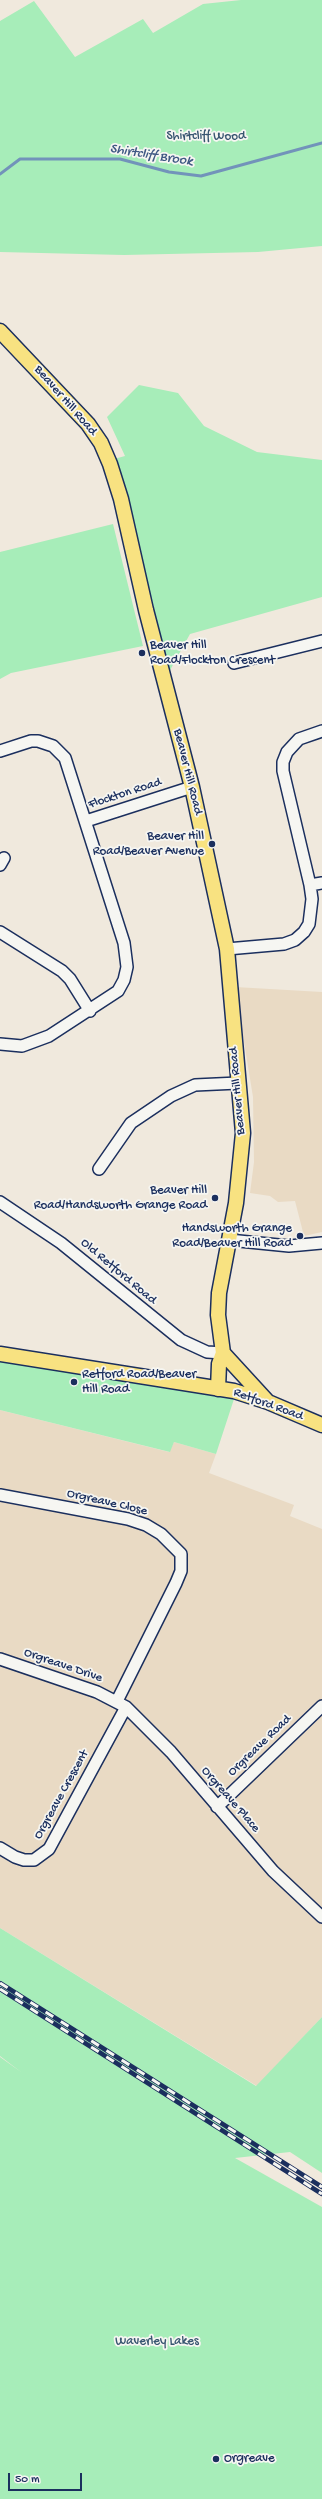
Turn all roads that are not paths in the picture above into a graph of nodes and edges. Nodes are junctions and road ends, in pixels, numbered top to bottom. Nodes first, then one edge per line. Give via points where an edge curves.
1 (0, 331) edge
2 (322, 641) edge
3 (234, 663) dead end
4 (322, 731) edge
5 (0, 751) edge
6 (192, 787) junction
7 (86, 821) junction
8 (322, 883) edge
9 (310, 885) junction
10 (0, 932) edge
11 (227, 949) junction
12 (90, 1011) junction
13 (0, 1044) edge
14 (238, 1083) junction
15 (100, 1169) dead end
16 (0, 1202) edge
17 (229, 1240) junction
18 (322, 1243) edge
19 (0, 1354) edge
20 (226, 1357) junction
21 (218, 1389) junction
22 (234, 1392) junction
23 (268, 1402) junction
24 (322, 1425) edge
25 (0, 1494) edge
26 (0, 1659) edge
27 (122, 1704) junction
28 (322, 1706) edge
29 (217, 1807) junction
30 (0, 1848) edge
31 (322, 1917) edge

1 - 6 main road, Beaver Hill Road via 88,424 101,443 110,464 121,498 146,610
2 - 3 street
4 - 9 street via 296,742 287,752 283,771
5 - 7 street, Flockton Road via 30,741 46,742 59,751 64,758
6 - 7 street, Flockton Road
6 - 11 main road, Beaver Hill Road
7 - 12 street via 124,943 127,967 118,991
8 - 9 street
9 - 11 street via 312,899 309,924 295,940 272,946
10 - 12 street via 62,971
11 - 14 main road, Beaver Hill Road
12 - 13 street via 34,1043 10,1046
14 - 15 street via 195,1085 171,1096 131,1123
14 - 17 main road, Beaver Hill Road via 242,1155
16 - 20 street, Old Retford Road via 61,1243 181,1340 207,1352
17 - 18 street via 289,1246
17 - 20 main road, Beaver Hill Road via 219,1293 218,1315
19 - 21 main road, Retford Road
20 - 21 main road, Beaver Hill Road via 219,1364
20 - 22 main road, Beaver Hill Road
20 - 23 main road
21 - 22 main road, Retford Road
22 - 23 main road, Retford Road
23 - 24 main road, Retford Road
25 - 27 street, Orgreave Close via 128,1519 161,1534 181,1554 181,1570 176,1583
26 - 27 street, Orgreave Drive
27 - 29 street, Orgreave Place via 171,1752
27 - 30 street, Orgreave Crescent via 49,1849 34,1860 24,1860
28 - 29 street, Orgreave Road
29 - 31 street, Orgreave Place via 273,1871

